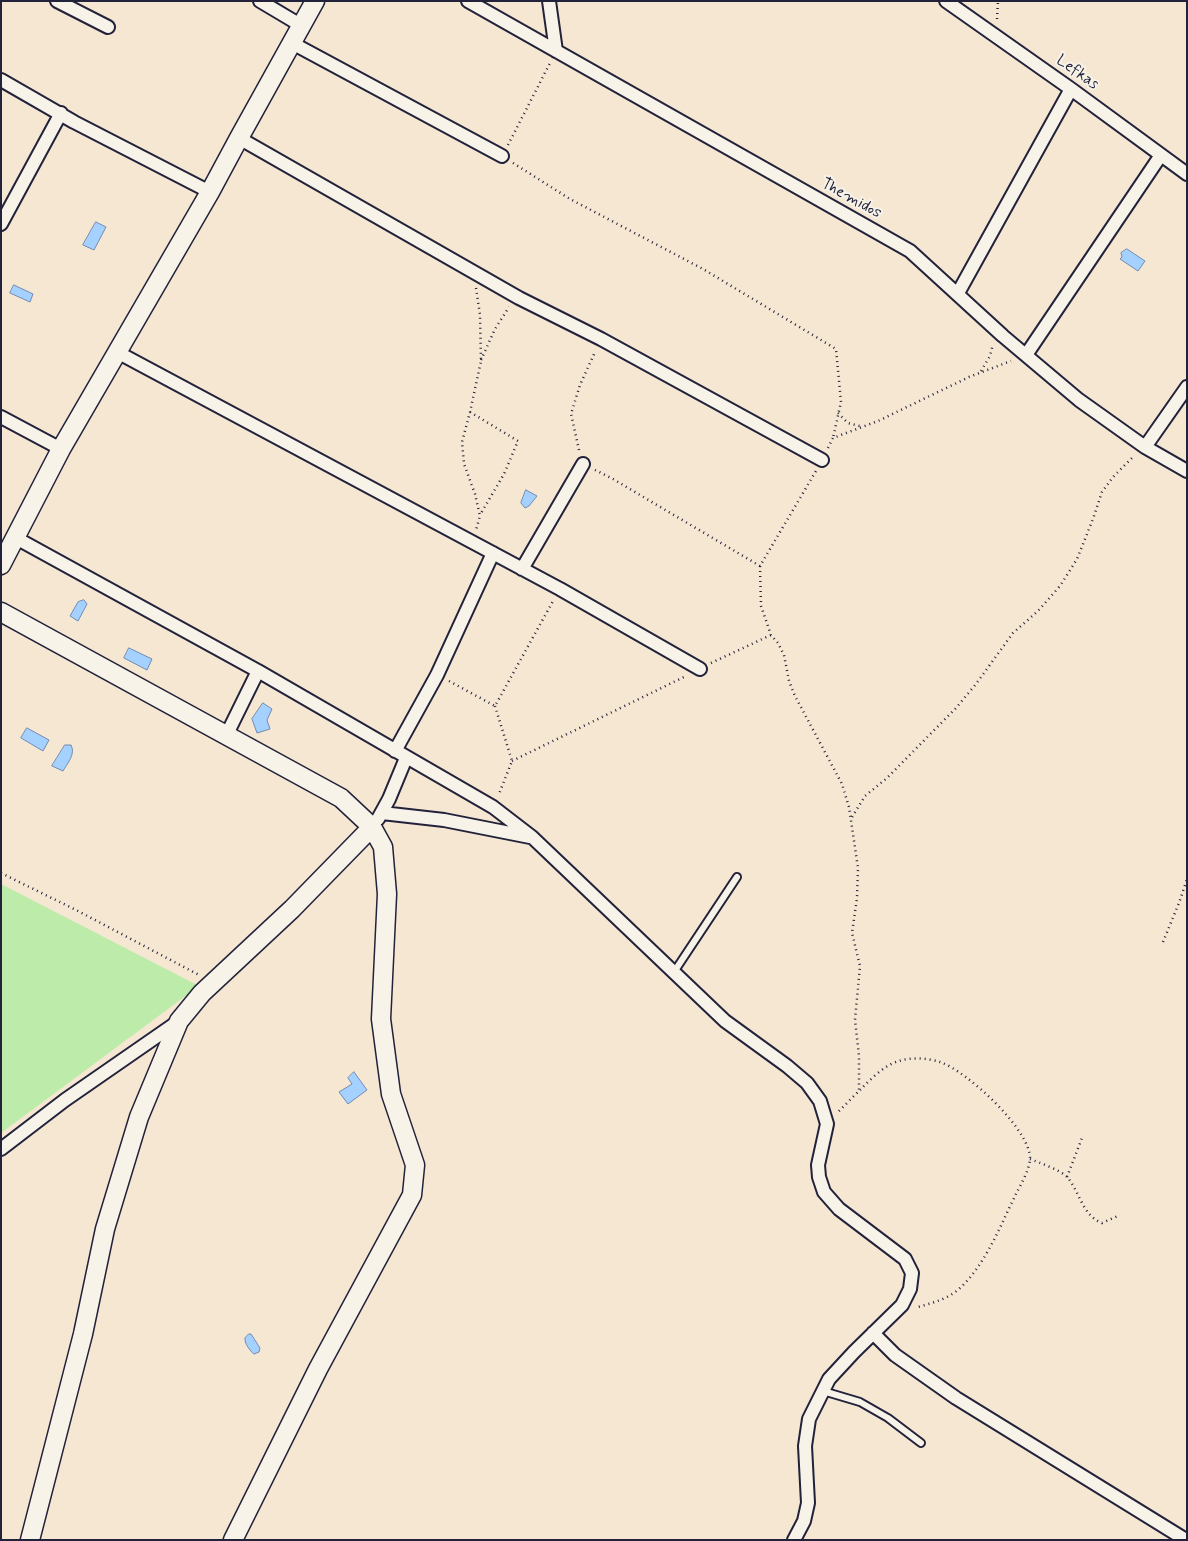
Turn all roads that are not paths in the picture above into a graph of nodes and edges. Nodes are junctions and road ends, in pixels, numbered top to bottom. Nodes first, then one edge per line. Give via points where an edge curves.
1 (57, 1) edge
2 (260, 1) edge
3 (315, 1) edge
4 (468, 1) edge
5 (549, 1) edge
6 (946, 1) edge
7 (302, 26) junction
8 (108, 28) dead end
9 (292, 43) junction
10 (556, 51) junction
11 (1, 80) edge
12 (1071, 89) junction
13 (61, 113) junction
14 (239, 138) junction
15 (1162, 155) junction
16 (502, 156) road end
17 (1187, 174) edge
18 (210, 192) junction
19 (1, 224) edge
20 (958, 293) junction
21 (116, 352) junction
22 (1026, 355) junction
23 (1187, 387) edge
24 (1, 417) edge
25 (1145, 447) junction
26 (61, 449) junction
27 (822, 460) road end
28 (583, 464) road end
29 (1187, 471) edge
30 (16, 538) junction
31 (493, 553) junction
32 (1, 565) edge
33 (522, 569) junction
34 (1, 612) edge
35 (700, 669) road end
36 (258, 671) junction
37 (226, 736) junction
38 (401, 754) junction
39 (382, 813) junction
40 (372, 827) junction
41 (532, 837) junction
42 (737, 877) dead end
43 (674, 972) junction
44 (179, 1021) junction
45 (1, 1148) edge
46 (873, 1333) junction
47 (823, 1391) junction
48 (921, 1443) dead end
49 (30, 1540) edge
50 (233, 1540) edge
51 (794, 1540) edge
52 (1186, 1540) edge

1 - 8 street
2 - 7 street
3 - 7 street
4 - 10 street, Themidos
5 - 10 street
6 - 12 street, Lefkas
7 - 9 street
9 - 14 street
9 - 16 street
10 - 20 street, Themidos via 910,250
11 - 13 street
12 - 15 street, Lefkas
12 - 20 street
13 - 18 street
13 - 19 street
14 - 18 street
14 - 27 street via 519,298 601,339
15 - 17 street, Lefkas
15 - 22 street
18 - 21 street
20 - 22 street, Themidos
21 - 26 street
21 - 31 street
22 - 25 street, Themidos via 1078,400
23 - 25 street
24 - 26 street
25 - 29 street, Themidos
26 - 30 street
28 - 33 street
30 - 32 street
30 - 36 street
31 - 33 street
31 - 38 street
33 - 35 street
34 - 37 street
36 - 37 street
36 - 38 street
37 - 40 street via 342,798
38 - 39 street
38 - 41 street via 493,807
39 - 40 street
39 - 41 street via 444,820
40 - 44 street via 292,909 202,992
40 - 50 street via 383,847 387,894 380,1020 391,1094 415,1165 412,1195 318,1369
41 - 43 street
42 - 43 lane
43 - 46 street via 725,1021 807,1083 820,1101 826,1124 818,1165 824,1192 839,1209 906,1259 912,1273 910,1289 902,1305
44 - 45 street
44 - 49 street via 139,1117 105,1229 83,1334
46 - 47 street via 840,1366
46 - 52 street via 896,1355 956,1398
47 - 48 lane via 860,1402
47 - 51 street via 809,1419 805,1446 808,1503

